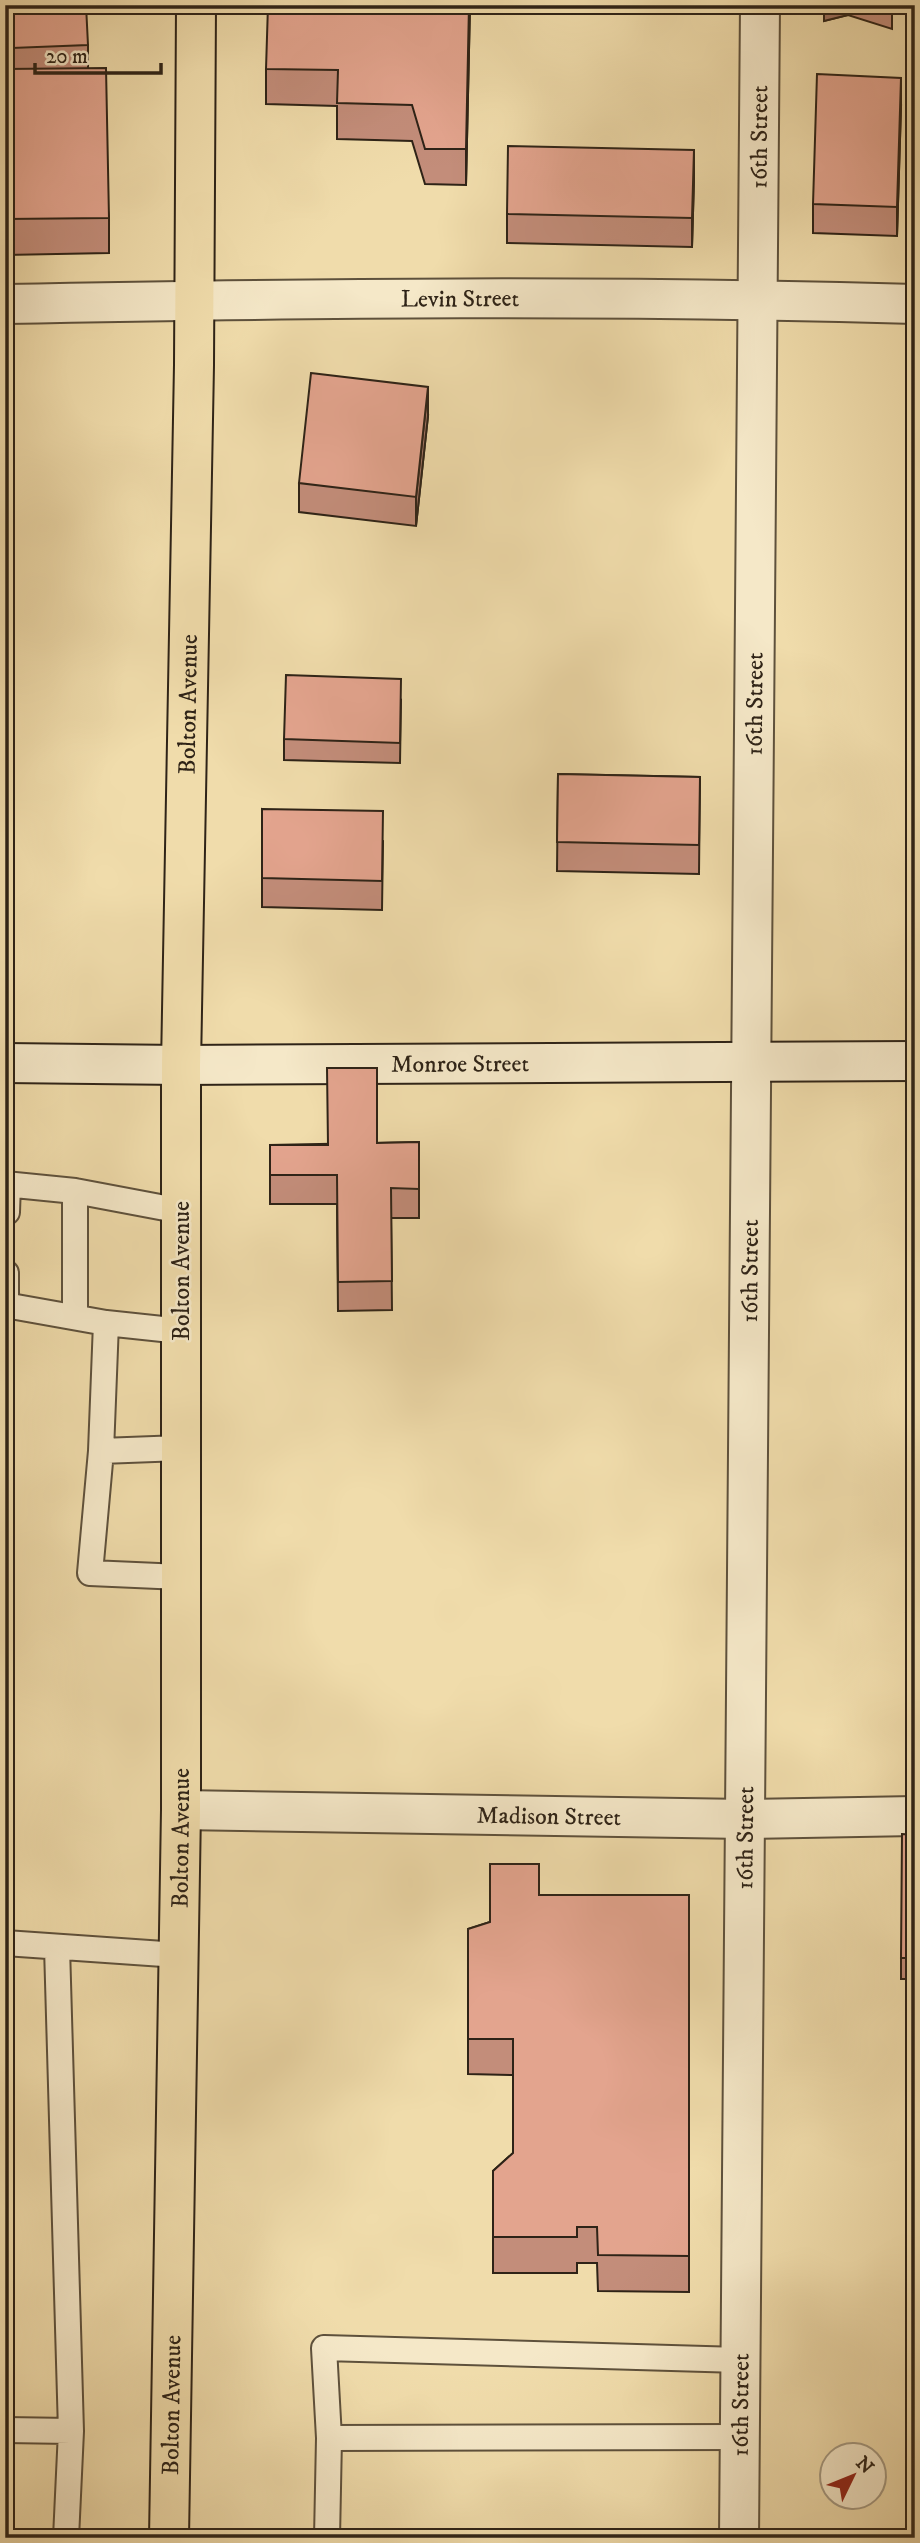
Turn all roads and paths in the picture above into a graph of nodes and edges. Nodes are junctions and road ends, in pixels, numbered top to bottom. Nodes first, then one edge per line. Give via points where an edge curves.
1 (196, 5) edge
2 (760, 5) edge
3 (195, 300) junction
4 (758, 300) junction
5 (5, 304) edge
6 (915, 304) edge
7 (751, 1060) junction
8 (915, 1061) edge
9 (5, 1063) edge
10 (181, 1065) junction
11 (7, 1184) edge
12 (75, 1191) junction
13 (181, 1211) junction
14 (7, 1212) edge
15 (6, 1273) edge
16 (6, 1305) edge
17 (75, 1316) junction
18 (106, 1323) junction
19 (181, 1331) junction
20 (181, 1448) junction
21 (101, 1451) junction
22 (181, 1577) junction
23 (181, 1811) junction
24 (915, 1816) edge
25 (745, 1819) junction
26 (5, 1943) edge
27 (57, 1947) junction
28 (178, 1955) junction
29 (740, 2360) junction
30 (5, 2430) edge
31 (71, 2431) junction
32 (740, 2437) junction
33 (329, 2438) junction
34 (66, 2538) edge
35 (169, 2538) edge
36 (327, 2538) edge
37 (739, 2538) edge

1 - 3 main road, Bolton Avenue
2 - 4 street, 16th Street
3 - 4 street, Levin Street
3 - 5 street, Levin Street
3 - 10 main road, Bolton Avenue
4 - 6 street, Levin Street
4 - 7 street, 16th Street
7 - 8 street, Monroe Street
7 - 10 street, Monroe Street
7 - 25 street, 16th Street
9 - 10 street, Monroe Street
10 - 13 main road, Bolton Avenue
11 - 12 lane
11 - 14 lane
12 - 13 lane
12 - 17 lane
13 - 19 main road, Bolton Avenue
15 - 16 lane
16 - 17 lane
17 - 18 lane
18 - 19 lane
18 - 21 lane
19 - 20 main road, Bolton Avenue
20 - 21 lane
20 - 22 main road, Bolton Avenue
21 - 22 lane via 90,1573
22 - 23 main road, Bolton Avenue
23 - 25 street, Madison Street
23 - 28 main road, Bolton Avenue
24 - 25 street, Madison Street
25 - 29 street, 16th Street
26 - 27 lane
27 - 28 lane
27 - 31 lane
28 - 35 main road, Bolton Avenue
29 - 32 street, 16th Street
29 - 33 lane via 324,2348
30 - 31 lane
31 - 34 lane
32 - 33 lane
32 - 37 street, 16th Street
33 - 36 lane

